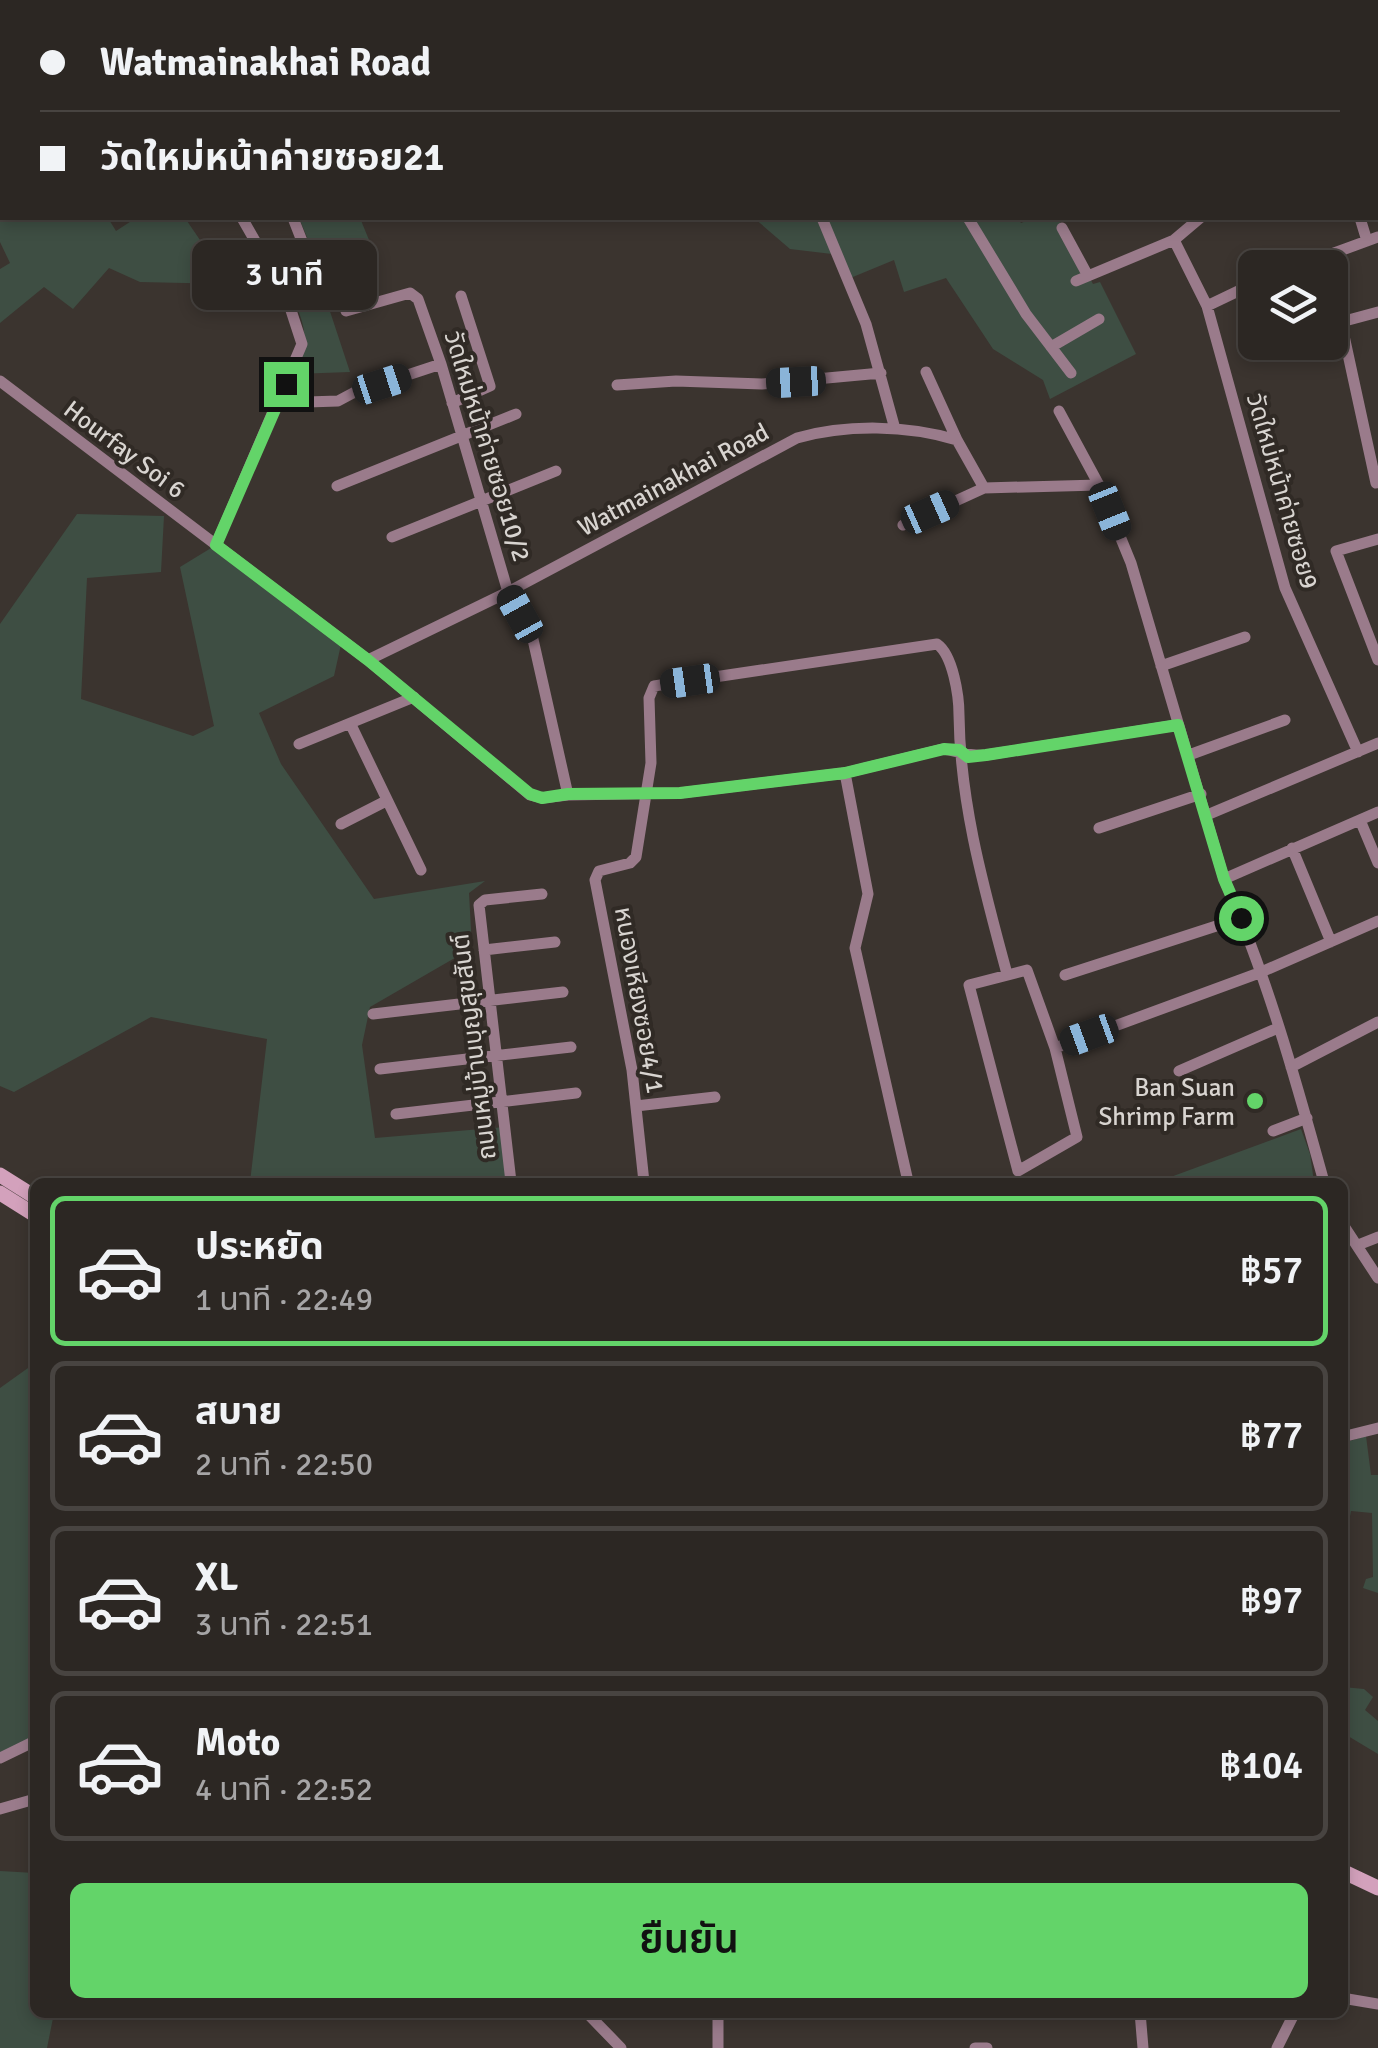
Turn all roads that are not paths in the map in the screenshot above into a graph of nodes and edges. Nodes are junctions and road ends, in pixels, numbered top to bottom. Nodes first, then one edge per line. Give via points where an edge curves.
1 (243, 220) edge
2 (294, 220) edge
3 (823, 220) edge
4 (969, 220) edge
5 (1198, 220) edge
6 (1062, 228) dead end
7 (1372, 239) edge
8 (1174, 240) junction
9 (1341, 250) edge
10 (276, 279) junction
11 (1238, 292) edge
12 (461, 296) dead end
13 (1207, 306) junction
14 (346, 310) dead end
15 (1378, 312) edge
16 (1099, 319) dead end
17 (1348, 320) edge
18 (1051, 347) junction
19 (1348, 354) edge
20 (441, 364) junction
21 (926, 372) dead end
22 (882, 373) junction
23 (1072, 373) dead end
24 (0, 381) edge
25 (617, 384) dead end
26 (452, 402) junction
27 (278, 404) junction
28 (1058, 411) dead end
29 (516, 414) dead end
30 (894, 429) junction
31 (463, 436) junction
32 (957, 440) junction
33 (556, 471) dead end
34 (1376, 483) edge
35 (337, 486) dead end
36 (1099, 486) junction
37 (984, 488) junction
38 (482, 502) junction
39 (904, 524) dead end
40 (392, 537) dead end
41 (1378, 539) edge
42 (216, 545) junction
43 (508, 592) junction
44 (1378, 615) edge
45 (1363, 621) junction
46 (1245, 637) dead end
47 (368, 660) junction
48 (1378, 660) edge
49 (1162, 666) junction
50 (414, 697) junction
51 (1285, 720) dead end
52 (352, 725) junction
53 (1178, 725) junction
54 (1378, 743) edge
55 (299, 744) dead end
56 (959, 750) junction
57 (1358, 752) junction
58 (1189, 756) junction
59 (845, 773) junction
60 (568, 794) junction
61 (646, 794) junction
62 (1201, 794) junction
63 (386, 802) junction
64 (1378, 812) edge
65 (1207, 815) junction
66 (1360, 820) junction
67 (341, 824) dead end
68 (1099, 828) dead end
69 (1292, 848) junction
70 (1378, 863) edge
71 (420, 870) dead end
72 (1224, 879) junction
73 (542, 894) dead end
74 (1241, 918) junction
75 (1378, 921) edge
76 (555, 942) dead end
77 (1330, 942) junction
78 (484, 950) junction
79 (1259, 973) junction
80 (1007, 974) junction
81 (1065, 976) dead end
82 (563, 992) dead end
83 (490, 1000) junction
84 (374, 1014) dead end
85 (1378, 1022) edge
86 (1278, 1028) junction
87 (571, 1047) dead end
88 (1055, 1048) junction
89 (496, 1056) junction
90 (1291, 1067) junction
91 (380, 1069) dead end
92 (1179, 1071) dead end
93 (576, 1092) dead end
94 (715, 1097) dead end
95 (502, 1102) junction
96 (636, 1106) junction
97 (396, 1114) dead end
98 (1306, 1118) junction
99 (1273, 1131) dead end
100 (0, 1175) edge
101 (907, 1177) dead end
102 (511, 1178) edge
103 (644, 1178) edge
104 (1323, 1178) edge
105 (0, 1193) edge
106 (30, 1194) edge
107 (30, 1212) edge
108 (1348, 1232) edge
109 (1378, 1237) edge
110 (1358, 1245) junction
111 (1378, 1278) edge
112 (1378, 1428) edge
113 (1348, 1435) edge
114 (30, 1743) edge
115 (0, 1758) edge
116 (30, 1800) edge
117 (0, 1809) edge
118 (1348, 1874) edge
119 (1378, 1888) edge
120 (1348, 1999) edge
121 (1378, 2004) edge
122 (592, 2018) edge
123 (718, 2018) edge
124 (1140, 2018) edge
125 (1292, 2018) edge
126 (621, 2048) edge
127 (718, 2048) edge
128 (976, 2048) edge
129 (986, 2048) edge
130 (1143, 2048) edge
131 (1277, 2048) edge

1 - 10 street
2 - 10 street via 311,264
3 - 22 street
4 - 18 street
5 - 8 street
6 - 8 street via 1082,278
7 - 9 street
8 - 13 street, วัดใหม่หน้าค่ายซอย9
10 - 27 street via 302,344
11 - 13 street
12 - 26 street via 490,386
13 - 57 street, วัดใหม่หน้าค่ายซอย9 via 1284,588
14 - 20 street, วัดใหม่หน้าค่ายซอย10/2 via 414,294
15 - 17 street
16 - 18 street
18 - 23 street
19 - 34 street
20 - 26 street, วัดใหม่หน้าค่ายซอย10/2
20 - 27 street via 338,402
21 - 32 street
22 - 25 street via 762,384
22 - 30 street
24 - 42 street, Hourfay Soi 6
26 - 31 street, วัดใหม่หน้าค่ายซอย10/2
27 - 42 street
28 - 36 street
29 - 31 street
30 - 32 street, Watmainakhai Road
30 - 43 street, Watmainakhai Road via 798,438
31 - 35 street
31 - 38 street, วัดใหม่หน้าค่ายซอย10/2
32 - 37 street
33 - 38 street
36 - 37 street
36 - 49 street
37 - 39 street
38 - 40 street
38 - 43 street, วัดใหม่หน้าค่ายซอย10/2
41 - 45 street via 1336,551
42 - 47 street, Hourfay Soi 6
43 - 47 street, Watmainakhai Road
43 - 60 street, วัดใหม่หน้าค่ายซอย10/2 via 532,635
44 - 45 street
45 - 48 street
46 - 49 street
47 - 50 street, Hourfay Soi 6
49 - 53 street
50 - 52 street
50 - 60 street, Hourfay Soi 6 via 530,794
51 - 58 street
52 - 55 street
52 - 63 street
53 - 56 street, Hourfay Soi 6 via 986,755 968,757
53 - 58 street
54 - 57 street
56 - 59 street, Hourfay Soi 6
56 - 61 street via 958,691 946,650 938,644 654,686 648,698
56 - 80 street via 966,812
57 - 65 street
58 - 62 street
59 - 61 street, Hourfay Soi 6
59 - 101 street via 868,894 855,948
60 - 61 street, Hourfay Soi 6
61 - 96 street, หนองเหียงซอย4/1 via 636,857 599,871 595,880
62 - 65 street
62 - 68 street
63 - 67 street
63 - 71 street
64 - 66 street
65 - 72 street
66 - 69 street
66 - 70 street
69 - 72 street
69 - 77 street
72 - 74 street
73 - 78 street, ถนนหมู่บ้านบุญสุขสันต์ via 478,905
74 - 79 street
74 - 81 street
75 - 77 street
76 - 78 street
77 - 79 street
78 - 83 street, ถนนหมู่บ้านบุญสุขสันต์
79 - 86 street
79 - 88 street
80 - 88 street via 1027,970
80 - 88 street via 970,985 1018,1171 1077,1137
82 - 83 street
83 - 84 street
83 - 89 street, ถนนหมู่บ้านบุญสุขสันต์
85 - 90 street
86 - 90 street
86 - 92 street
87 - 89 street
89 - 91 street
89 - 95 street, ถนนหมู่บ้านบุญสุขสันต์
90 - 98 street
93 - 95 street
94 - 96 street
95 - 97 street
95 - 102 street, ถนนหมู่บ้านบุญสุขสันต์
96 - 103 street, หนองเหียงซอย4/1
98 - 99 street
98 - 104 street
100 - 106 main road
105 - 107 main road
108 - 110 street
109 - 110 street
110 - 111 street
112 - 113 street
114 - 115 street
116 - 117 street
118 - 119 main road
120 - 121 street
122 - 126 street
123 - 127 street
124 - 130 street
125 - 131 street
128 - 129 street

